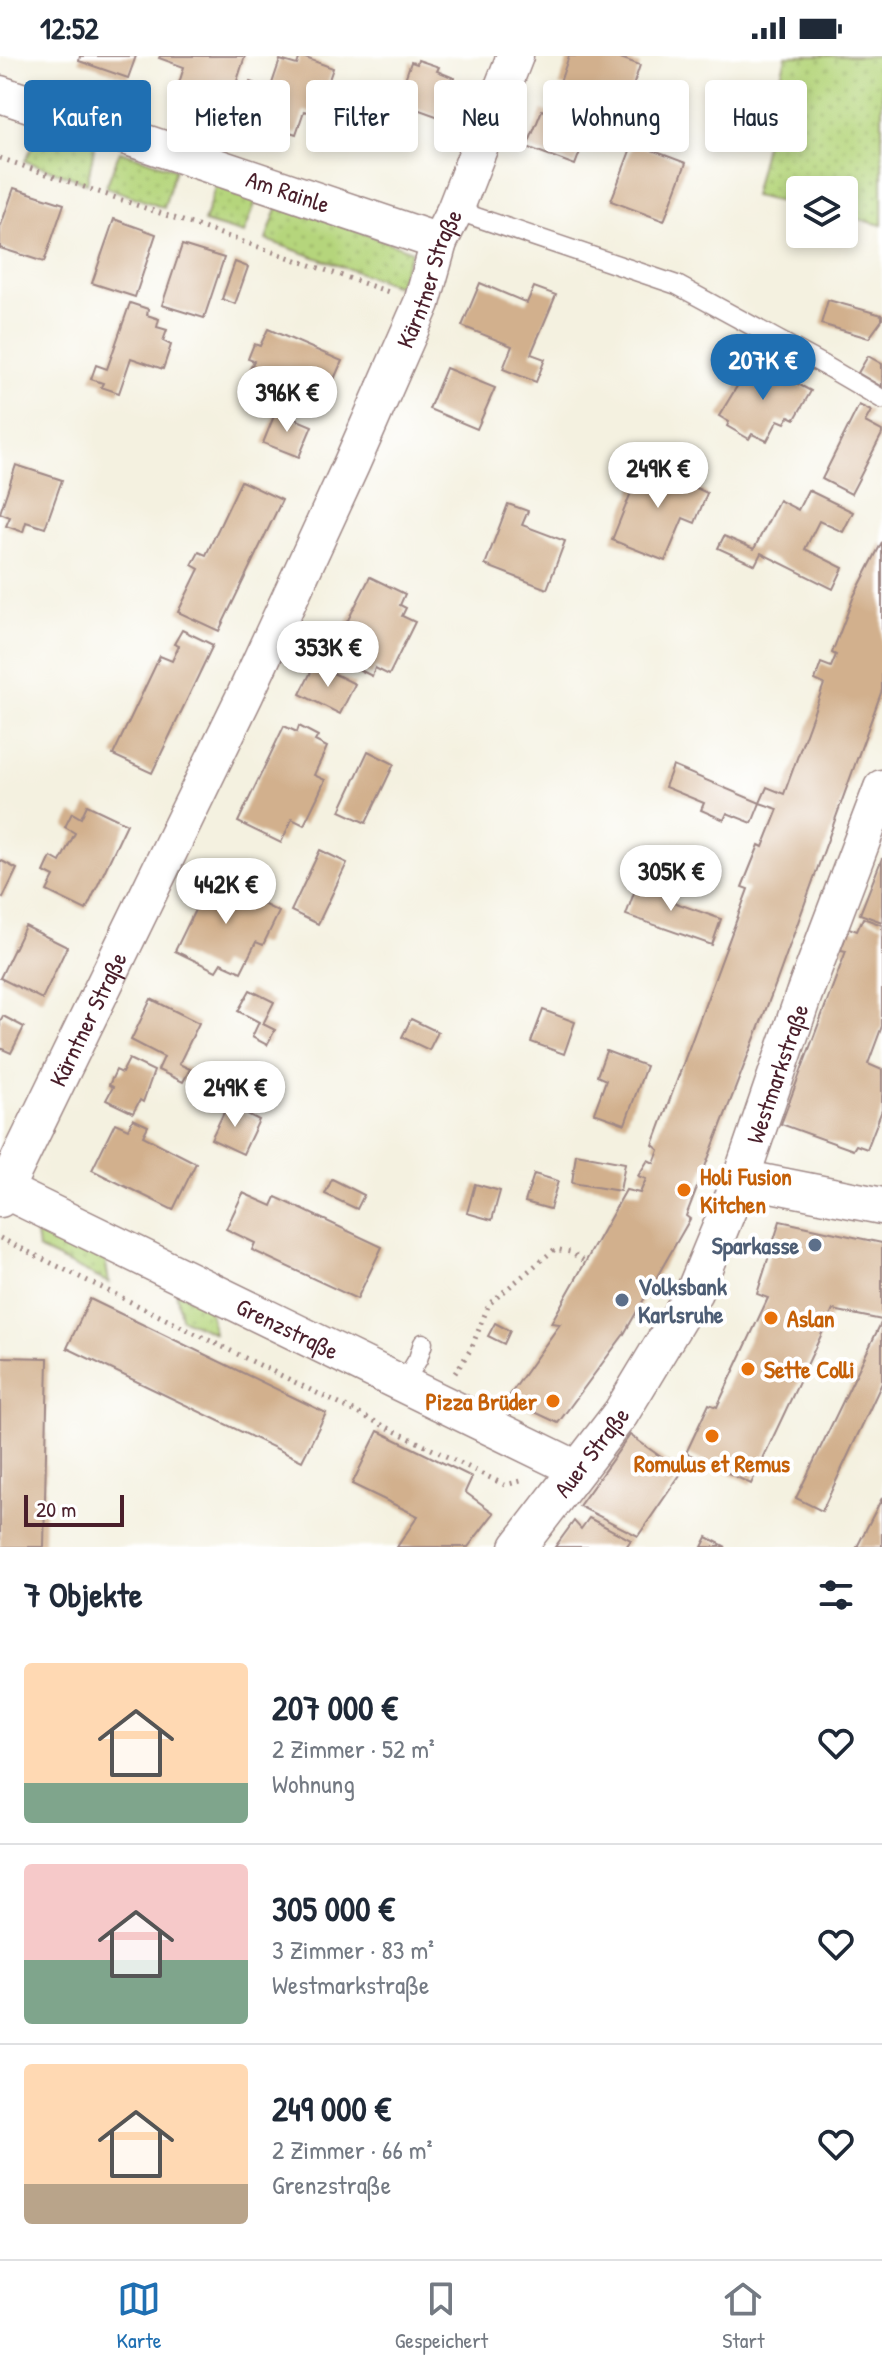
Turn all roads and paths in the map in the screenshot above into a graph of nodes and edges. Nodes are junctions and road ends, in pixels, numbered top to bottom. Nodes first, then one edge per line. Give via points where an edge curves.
1 (515, 56) edge
2 (0, 94) edge
3 (0, 158) edge
4 (455, 210) junction
5 (439, 242) junction
6 (422, 303) junction
7 (882, 399) edge
8 (882, 788) edge
9 (741, 1178) junction
10 (1, 1193) edge
11 (882, 1206) edge
12 (0, 1238) edge
13 (586, 1262) dead end
14 (423, 1343) dead end
15 (659, 1353) joint
16 (403, 1384) junction
17 (437, 1401) junction
18 (577, 1469) junction
19 (518, 1547) edge

1 - 4 street, Kärntner Straße
2 - 5 street, Am Rainle
3 - 6 path
4 - 5 street, Kärntner Straße
4 - 7 lane via 677,285
5 - 6 street, Kärntner Straße
6 - 10 street, Kärntner Straße via 245,695
8 - 9 street, Westmarkstraße
9 - 11 street
9 - 15 street, Westmarkstraße via 694,1292
10 - 16 street, Grenzstraße
12 - 18 path via 505,1485
13 - 17 path via 555,1249 489,1304 471,1349
14 - 16 lane
15 - 18 street, Auer Straße
16 - 17 street, Grenzstraße
17 - 18 street, Grenzstraße
18 - 19 street, Auer Straße

